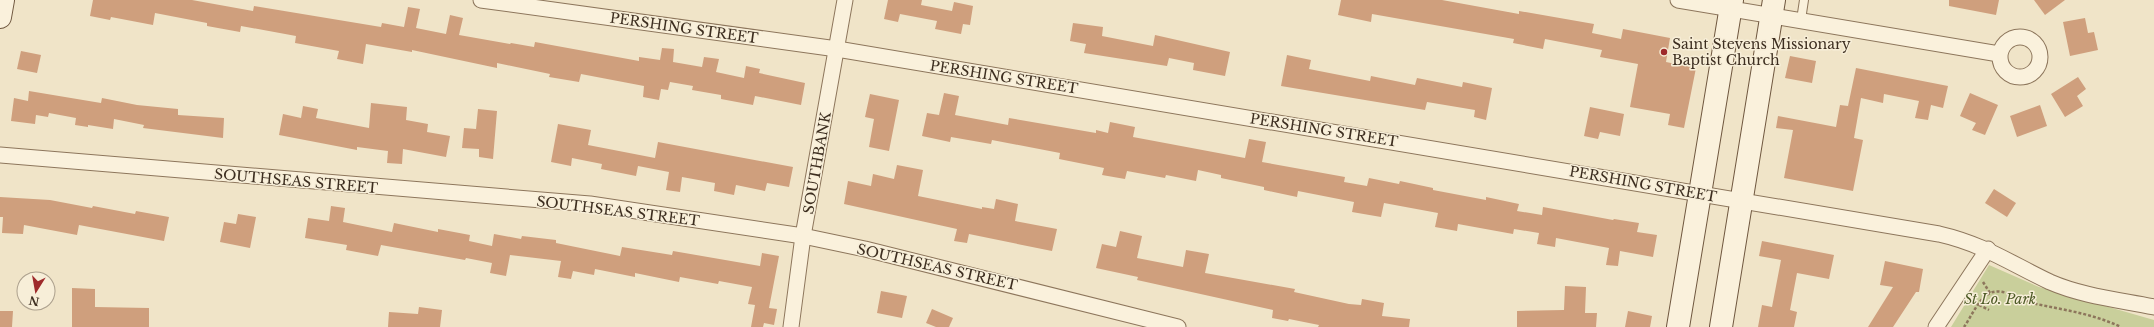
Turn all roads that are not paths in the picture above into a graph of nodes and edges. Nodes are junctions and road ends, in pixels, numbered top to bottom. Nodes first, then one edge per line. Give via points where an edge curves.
1 (3, 0) edge
2 (481, 0) edge
3 (845, 0) edge
4 (1678, 0) edge
5 (1804, 0) edge
6 (1732, 4) edge
7 (1773, 8) edge
8 (0, 17) edge
9 (1801, 20) junction
10 (837, 49) junction
11 (1999, 54) dead end
12 (0, 155) edge
13 (1700, 193) junction
14 (1742, 200) junction
15 (804, 236) junction
16 (1988, 249) junction
17 (2154, 307) edge
18 (791, 327) edge
19 (1178, 327) edge
20 (1678, 327) edge
21 (1721, 327) edge
22 (1936, 327) edge

1 - 8 main road
2 - 10 street, PERSHING STREET
3 - 10 street, SOUTHBANK
4 - 6 street
5 - 9 lane
6 - 7 street
6 - 13 main road
7 - 9 street
7 - 14 main road
9 - 11 street
10 - 13 street, PERSHING STREET
10 - 15 street, SOUTHBANK
12 - 15 street, SOUTHSEAS STREET via 590,204
13 - 14 street, PERSHING STREET
13 - 20 main road
14 - 16 street, PERSHING STREET via 1938,234
14 - 21 main road
15 - 18 street, SOUTHBANK
15 - 19 street, SOUTHSEAS STREET via 948,268
16 - 17 street, PERSHING STREET via 2052,282 2085,293
16 - 22 street

